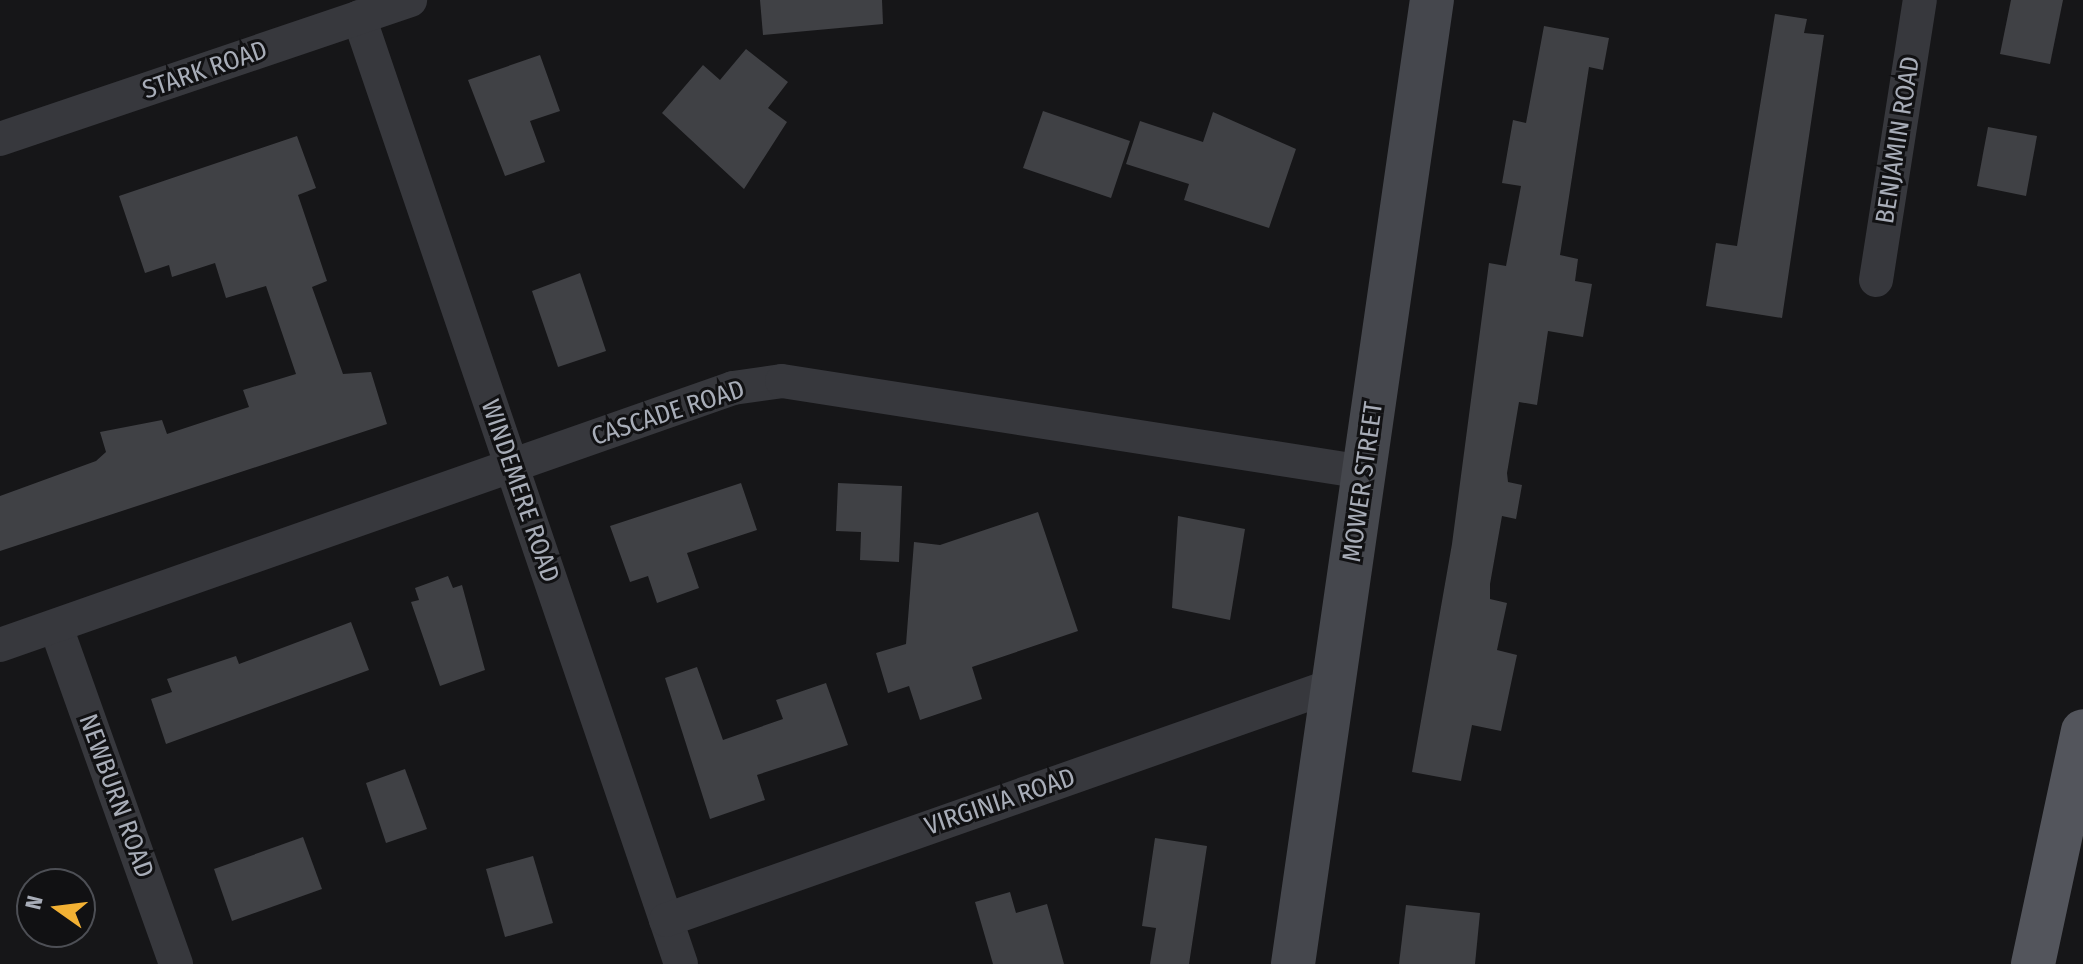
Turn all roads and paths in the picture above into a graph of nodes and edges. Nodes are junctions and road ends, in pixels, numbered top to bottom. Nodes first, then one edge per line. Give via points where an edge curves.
1 (410, 0) edge
2 (1432, 0) edge
3 (1920, 0) edge
4 (359, 17) junction
5 (0, 139) edge
6 (1876, 280) dead end
7 (511, 465) junction
8 (1364, 472) junction
9 (56, 627) junction
10 (0, 645) edge
11 (1334, 685) junction
12 (2083, 731) edge
13 (666, 920) junction
14 (176, 964) edge
15 (681, 964) edge
16 (1293, 964) edge
17 (2033, 964) edge

1 - 4 street, STARK ROAD
2 - 8 street, MOWER STREET
3 - 6 street, BENJAMIN ROAD
4 - 5 street, STARK ROAD
4 - 7 street, WINDEMERE ROAD
7 - 8 street, CASCADE ROAD via 733,388 782,381
7 - 9 street, CASCADE ROAD
7 - 13 street, WINDEMERE ROAD
8 - 11 street, MOWER STREET
9 - 10 street, CASCADE ROAD
9 - 14 street, NEWBURN ROAD
11 - 13 street, VIRGINIA ROAD
11 - 16 street, MOWER STREET
12 - 17 main road
13 - 15 street, WINDEMERE ROAD

